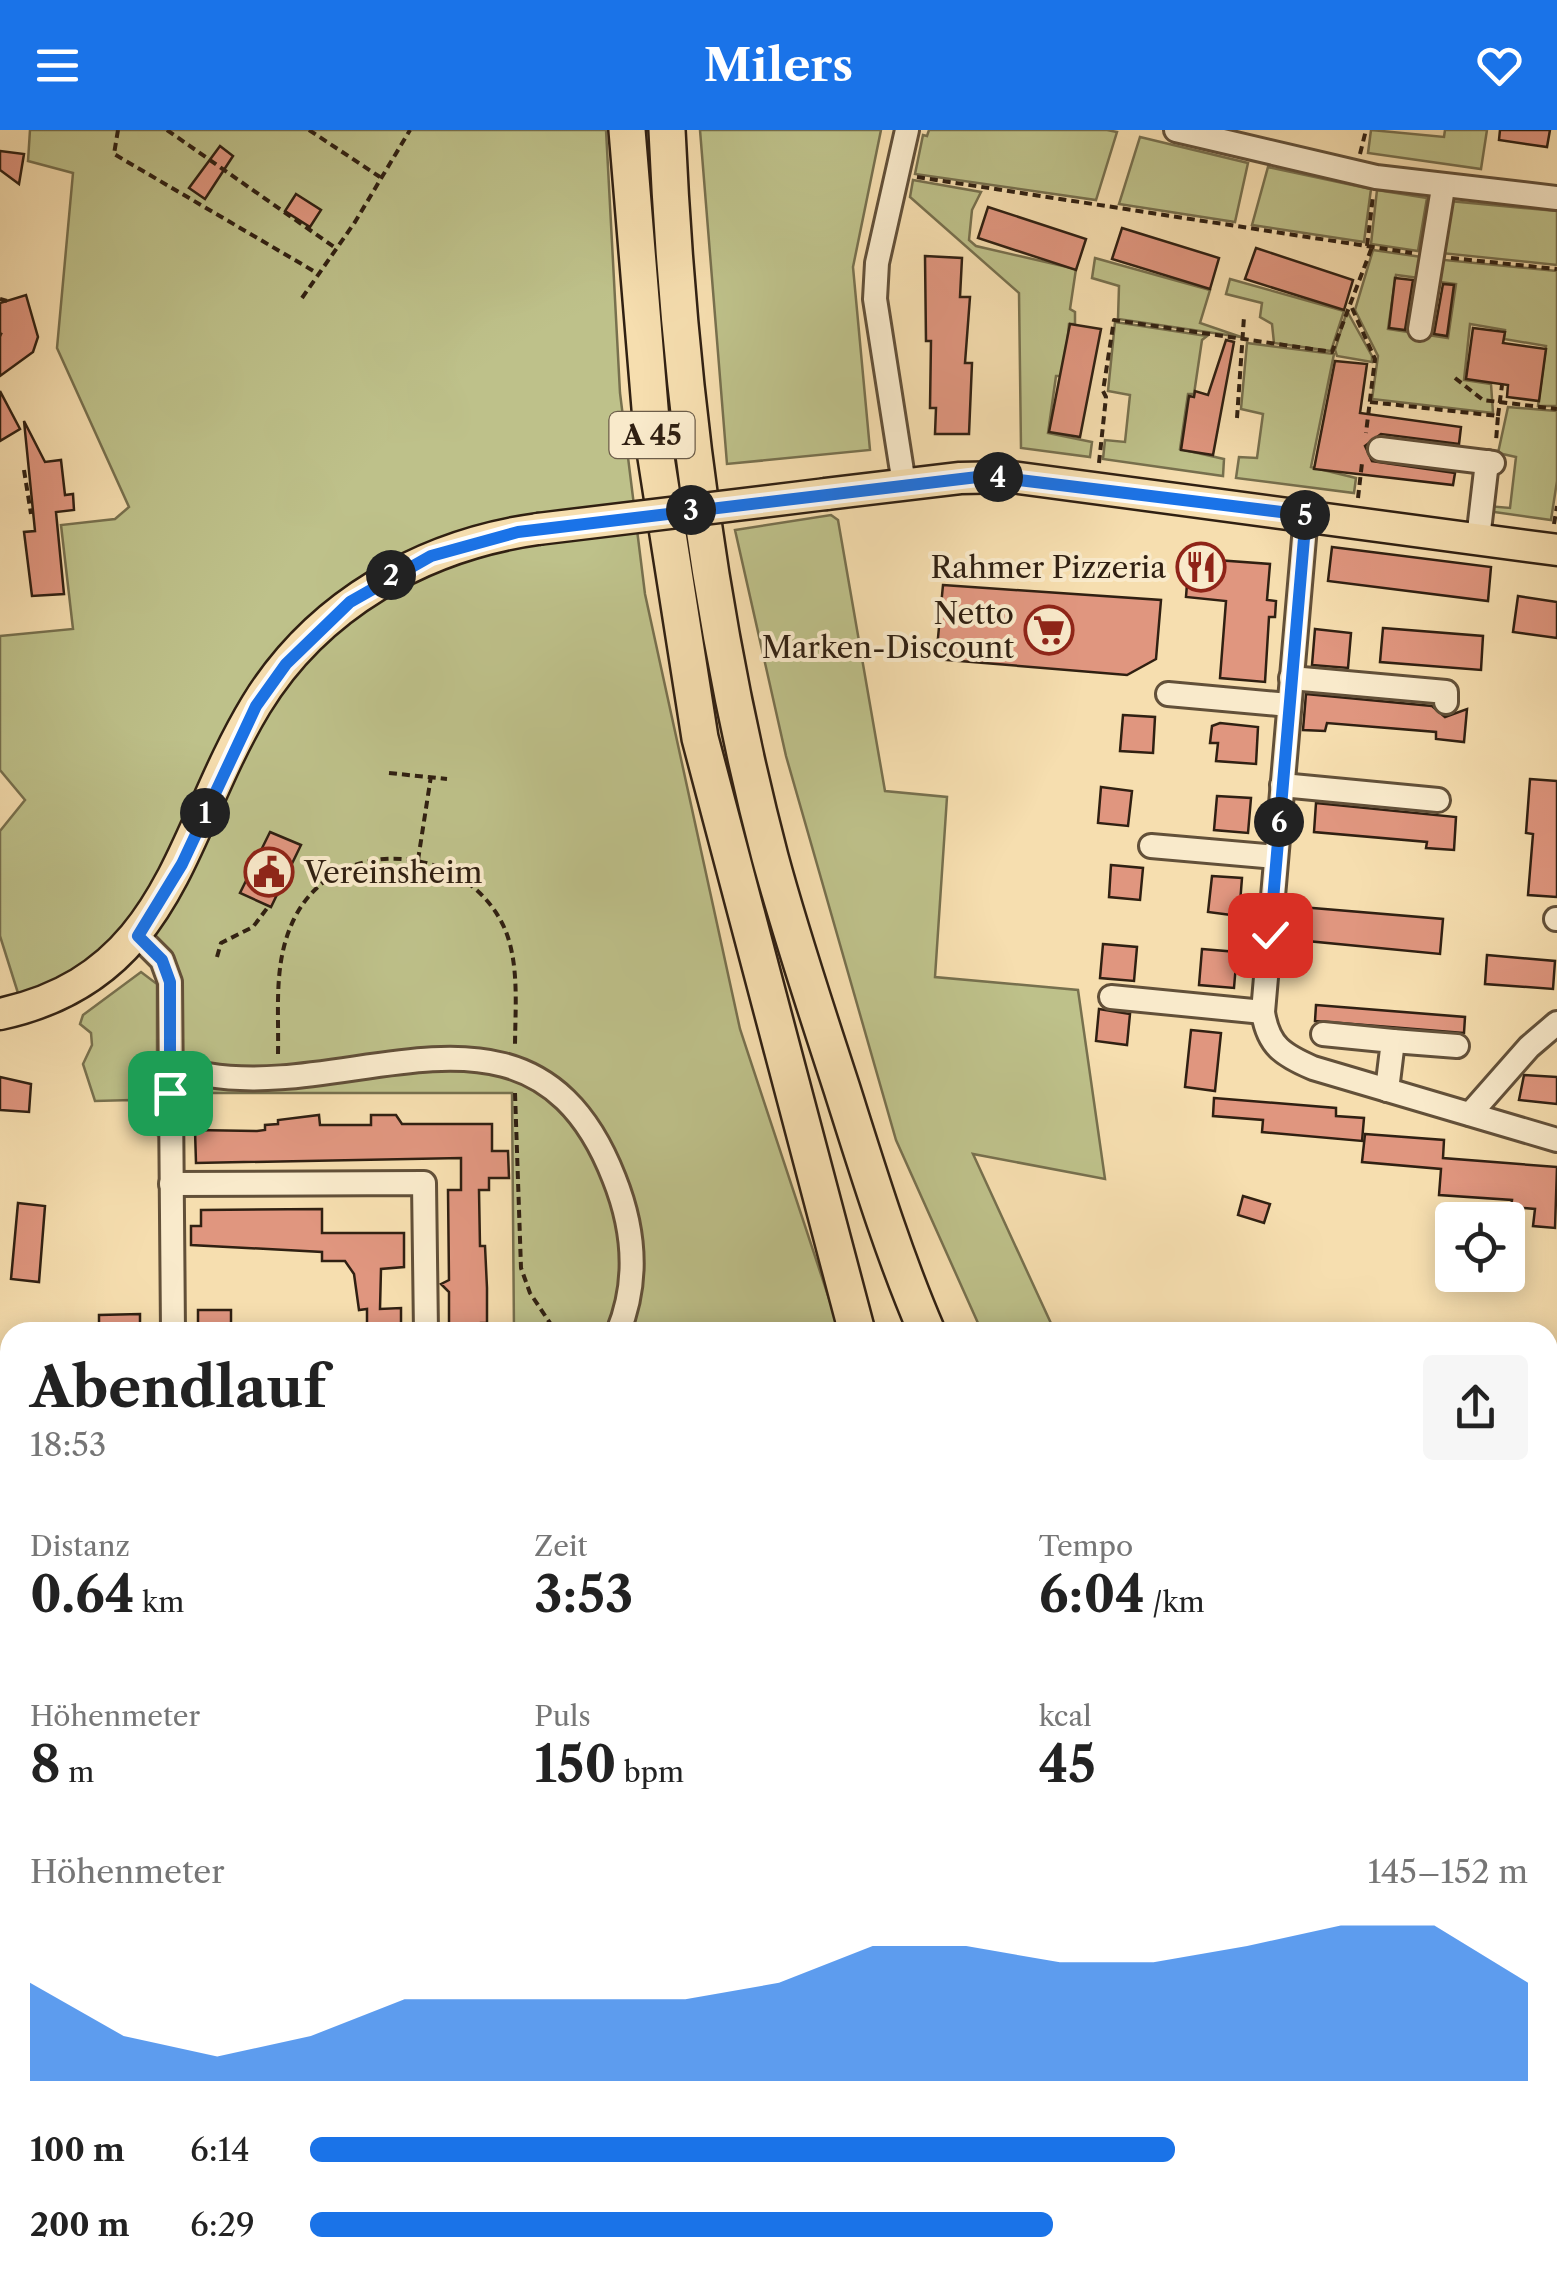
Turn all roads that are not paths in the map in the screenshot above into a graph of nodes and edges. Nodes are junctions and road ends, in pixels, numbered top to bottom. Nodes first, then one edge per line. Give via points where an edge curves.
1 (627, 130) edge
2 (667, 130) edge
3 (908, 130) edge
4 (1176, 130) edge
5 (1443, 188) junction
6 (1557, 198) edge
7 (1420, 329) dead end
8 (1380, 449) dead end
9 (904, 484) junction
10 (1306, 515) junction
11 (1556, 537) edge
12 (1478, 538) junction
13 (1292, 678) junction
14 (1168, 694) dead end
15 (1446, 702) dead end
16 (1290, 705) junction
17 (1282, 785) junction
18 (1438, 800) dead end
19 (1151, 846) dead end
20 (1276, 858) junction
21 (138, 936) junction
22 (1110, 997) dead end
23 (1263, 1012) junction
24 (0, 1014) edge
25 (1557, 1023) edge
26 (1324, 1034) dead end
27 (1393, 1041) junction
28 (1457, 1046) dead end
29 (208, 1075) dead end
30 (1387, 1090) junction
31 (1470, 1114) junction
32 (1557, 1140) edge
33 (171, 1184) junction
34 (834, 1240) junction
35 (174, 1322) edge
36 (426, 1322) edge
37 (620, 1322) edge
38 (854, 1322) edge
39 (871, 1322) edge
40 (923, 1322) edge

1 - 34 highway, A 45 via 652,432 700,738
2 - 40 highway, A 45 via 694,442 750,770 809,989
3 - 9 street via 875,299
4 - 5 street
5 - 6 street
5 - 7 street
8 - 12 street via 1492,455
9 - 10 main road via 1012,477
9 - 21 main road, bridge via 473,542 418,562 350,602 311,636 256,706 182,864
10 - 12 main road
10 - 13 street
11 - 12 main road
13 - 15 street via 1446,692
13 - 16 street
14 - 16 street
16 - 17 street
17 - 18 street
17 - 20 street
19 - 20 street
20 - 23 street
21 - 24 main road via 73,987
21 - 33 street via 162,960 170,982
22 - 23 street
23 - 30 street via 1266,1036 1290,1058
25 - 31 street
26 - 27 street
27 - 28 street
27 - 30 street
29 - 37 street via 278,1079 431,1056 516,1070 576,1110 599,1139 624,1202 633,1256
30 - 31 street
31 - 32 street
33 - 35 street
33 - 36 street via 424,1183
34 - 38 highway
34 - 39 highway, A 45

